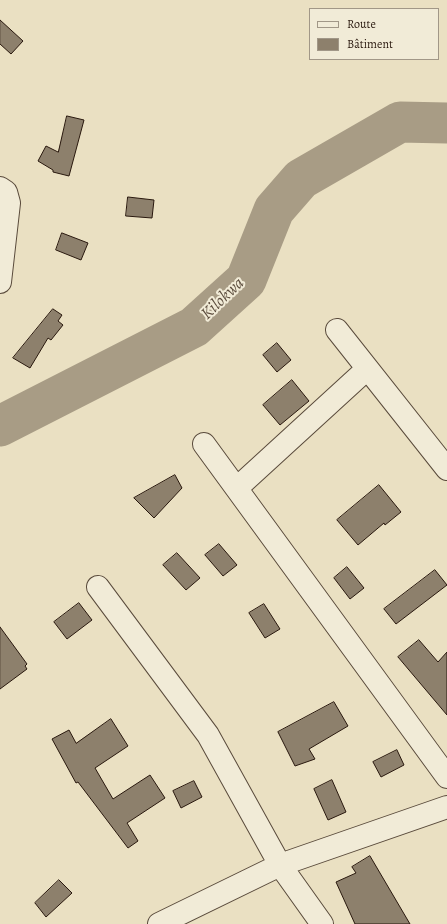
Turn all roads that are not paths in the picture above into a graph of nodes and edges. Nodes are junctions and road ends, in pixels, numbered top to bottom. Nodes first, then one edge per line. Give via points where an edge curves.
1 (0, 188) edge
2 (0, 282) edge
3 (337, 330) dead end
4 (367, 369) junction
5 (204, 444) dead end
6 (447, 469) edge
7 (236, 488) junction
8 (98, 587) dead end
9 (447, 777) edge
10 (447, 807) edge
11 (280, 865) junction
12 (158, 924) edge
13 (322, 924) edge

1 - 2 street via 6,192 9,203
3 - 4 street
4 - 6 street
4 - 7 street
5 - 7 street
7 - 9 street
8 - 11 street via 208,735
10 - 11 street
11 - 12 street
11 - 13 street

